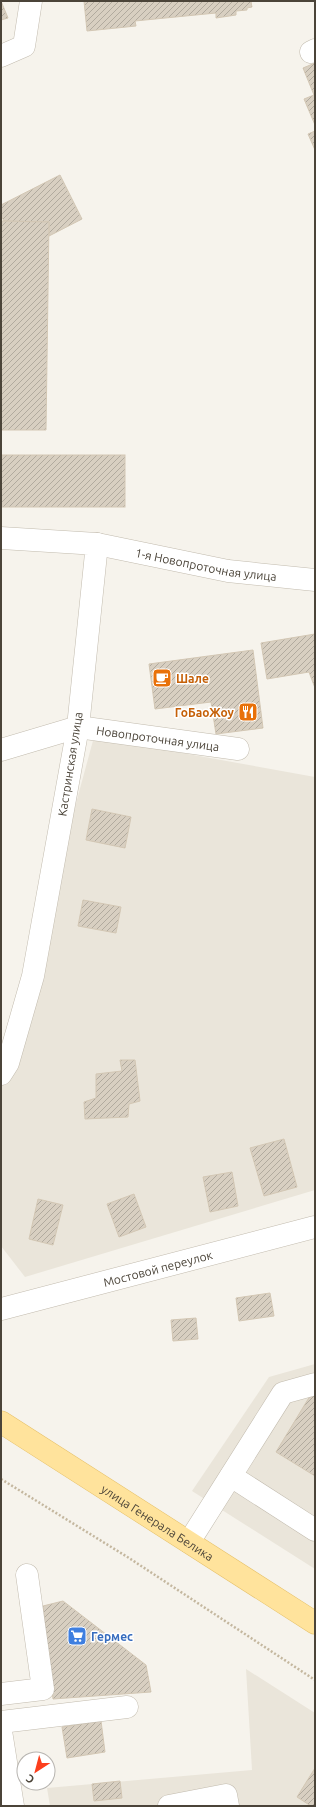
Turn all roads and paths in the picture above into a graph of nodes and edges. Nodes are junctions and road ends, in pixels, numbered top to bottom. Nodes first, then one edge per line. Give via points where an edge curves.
1 (31, 1) edge
2 (1, 56) edge
3 (1, 538) edge
4 (97, 544) junction
5 (315, 580) edge
6 (78, 727) junction
7 (238, 749) dead end
8 (1, 750) edge
9 (1, 1074) edge
10 (315, 1227) edge
11 (1, 1309) edge
12 (315, 1384) edge
13 (1, 1422) edge
14 (231, 1476) junction
15 (1, 1479) edge
16 (315, 1530) edge
17 (189, 1542) junction
18 (27, 1575) dead end
19 (315, 1623) edge
20 (315, 1680) edge
21 (1, 1694) edge
22 (127, 1707) dead end
23 (1, 1722) edge
24 (1, 1731) edge
25 (12, 1806) edge
26 (169, 1806) edge
27 (228, 1806) edge

1 - 2 street via 24,46
3 - 4 street
4 - 5 street, 1-я Новопроточная улица via 228,571
4 - 6 street, Кастринская улица
6 - 7 street, Новопроточная улица
6 - 8 street
6 - 9 street, Кастринская улица via 33,976 8,1063
10 - 11 street, Мостовой переулок
12 - 14 street via 283,1393
13 - 17 main road, улица Генерала Белика
14 - 16 street
14 - 17 street
15 - 20 path via 129,1558
17 - 19 main road, улица Генерала Белика
18 - 21 street via 43,1688
22 - 23 street
24 - 25 street
26 - 27 street via 226,1795

